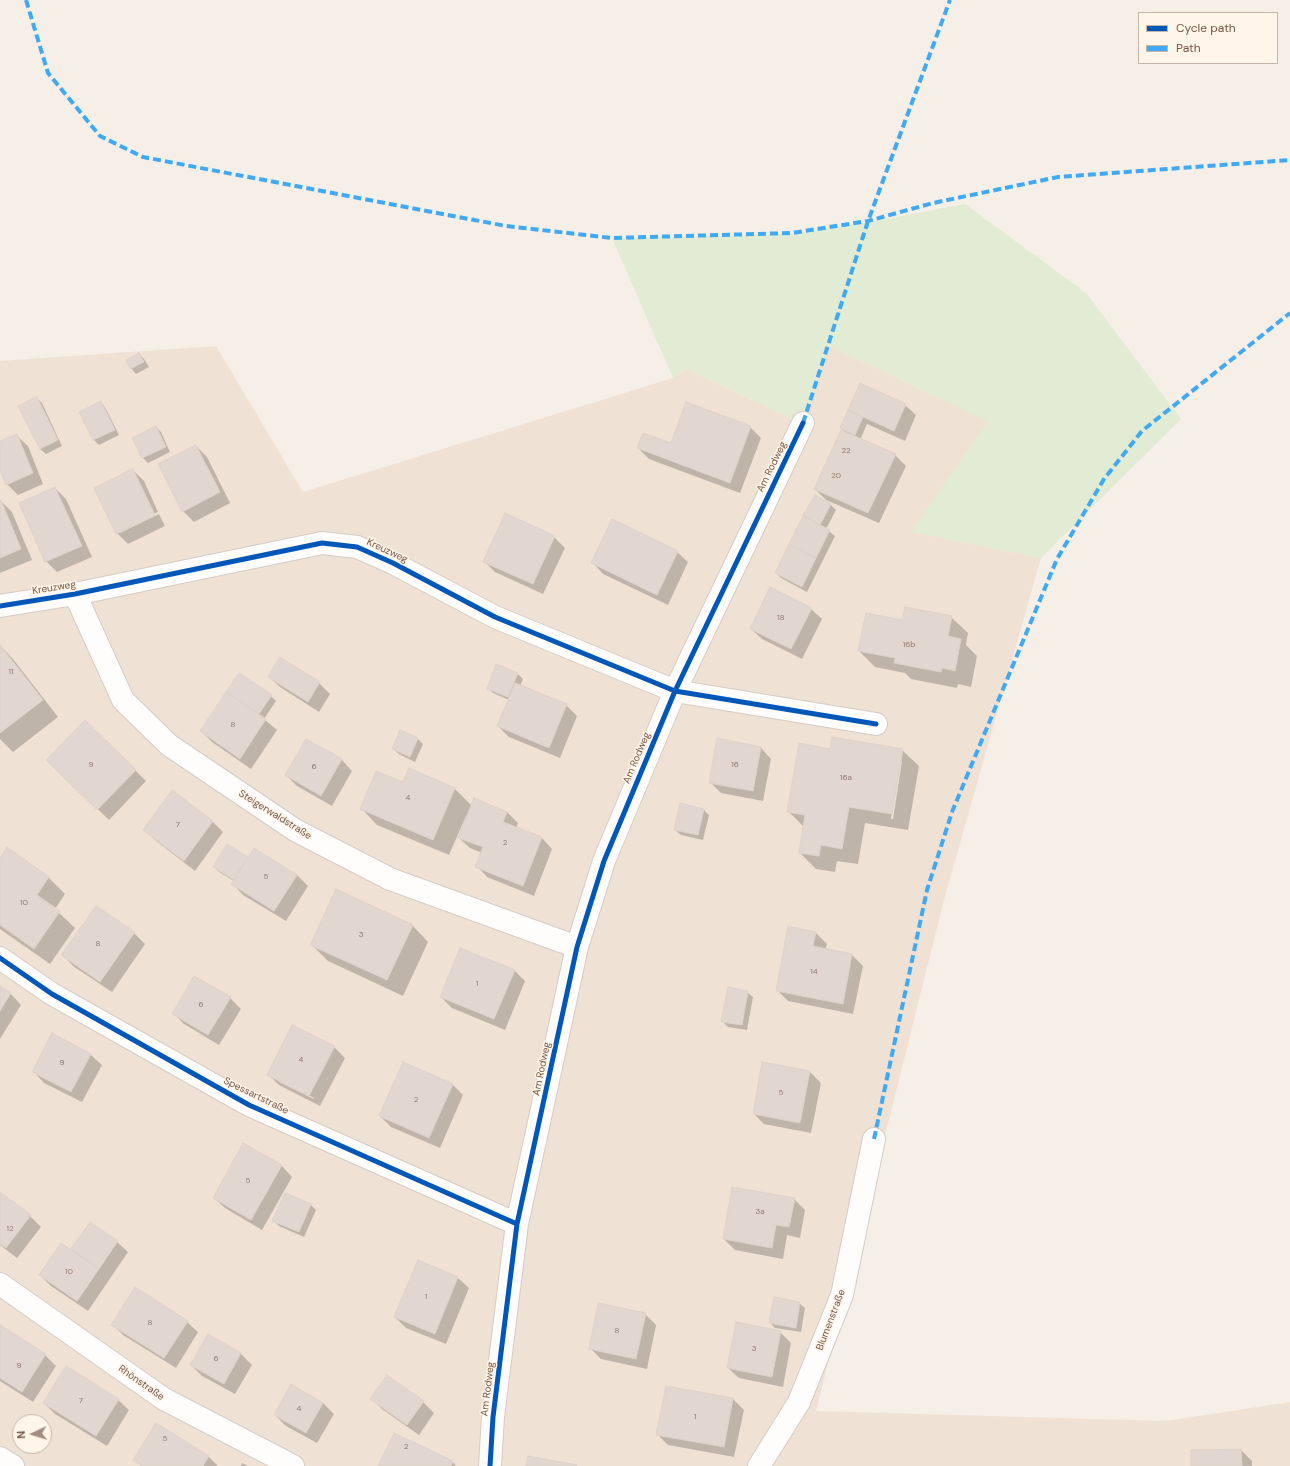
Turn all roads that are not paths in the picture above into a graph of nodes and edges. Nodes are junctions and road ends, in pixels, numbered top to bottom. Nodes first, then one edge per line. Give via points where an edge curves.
1 (803, 423) dead end
2 (75, 594) junction
3 (0, 606) edge
4 (675, 692) junction
5 (876, 724) dead end
6 (578, 947) junction
7 (0, 958) edge
8 (874, 1139) dead end
9 (518, 1224) junction
10 (0, 1284) edge
11 (0, 1458) edge
12 (13, 1466) edge
13 (293, 1466) edge
14 (490, 1466) edge
15 (760, 1466) edge

1 - 4 street, Am Rodweg
2 - 3 street, Kreuzweg
2 - 4 street, Kreuzweg via 322,543 357,547 393,563 495,617
2 - 6 street, Steigerwaldstraße via 123,700 169,745 295,830 390,879
4 - 5 street
4 - 6 street, Am Rodweg via 604,861
6 - 9 street, Am Rodweg
7 - 9 street, Spessartstraße via 52,994 249,1105
8 - 15 street, Blumenstraße via 842,1295 799,1402
9 - 14 street, Am Rodweg via 493,1417
10 - 13 street, Rhönstraße via 164,1399
11 - 12 street

